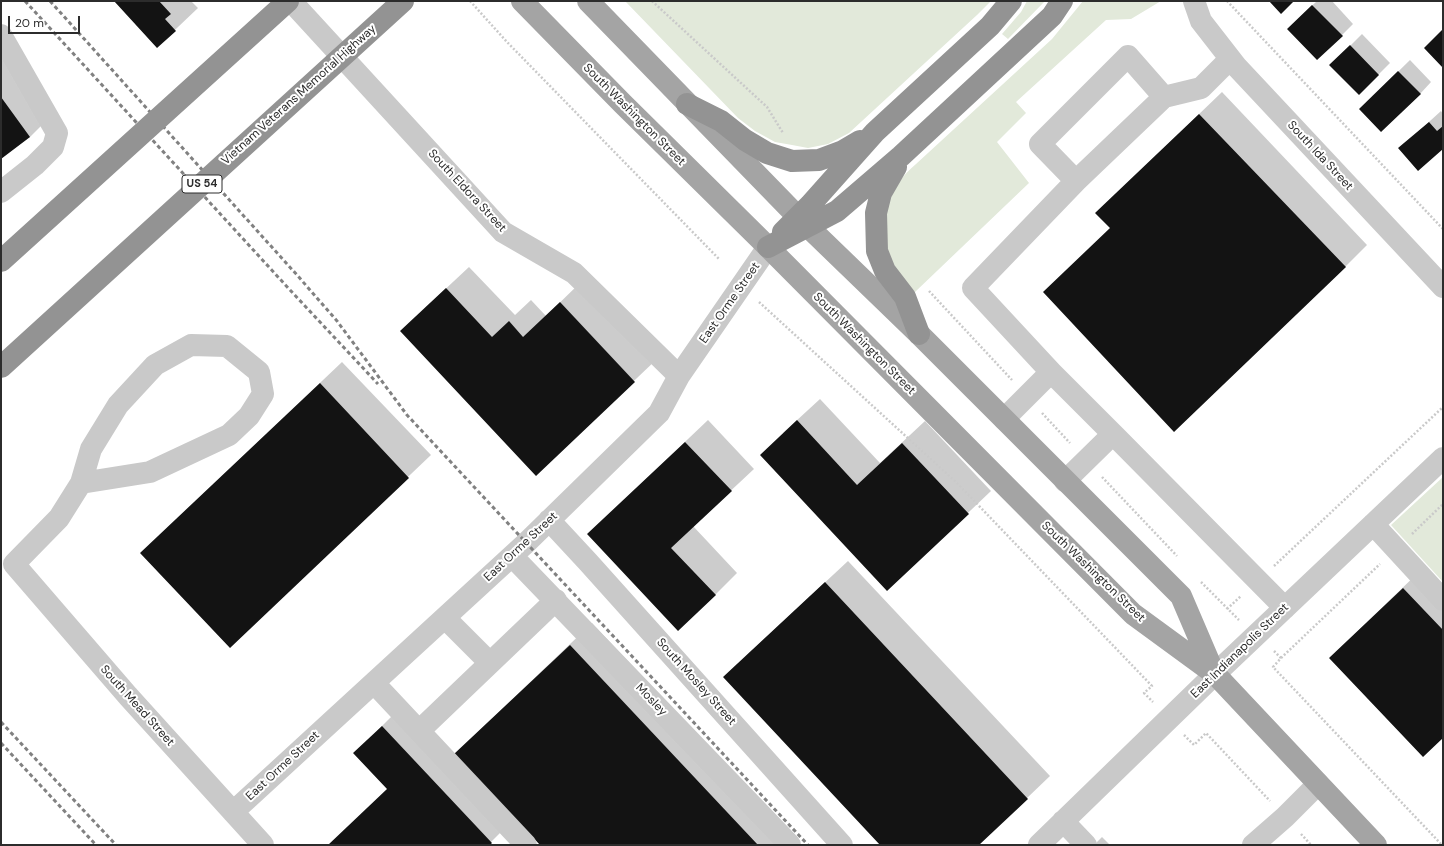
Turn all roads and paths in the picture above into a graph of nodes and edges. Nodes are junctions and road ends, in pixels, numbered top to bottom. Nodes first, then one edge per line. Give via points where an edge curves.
1 (288, 1) edge
2 (291, 1) edge
3 (403, 1) edge
4 (470, 1) edge
5 (522, 1) edge
6 (588, 1) edge
7 (652, 1) edge
8 (1010, 1) edge
9 (1062, 1) edge
10 (1227, 1) edge
11 (1198, 11) edge
12 (1, 35) edge
13 (1230, 58) junction
14 (1164, 97) junction
15 (687, 104) junction
16 (875, 132) junction
17 (787, 139) dead end
18 (901, 156) junction
19 (1076, 181) junction
20 (1, 192) edge
21 (803, 222) junction
22 (1443, 228) edge
23 (768, 247) junction
24 (719, 259) dead end
25 (1, 261) edge
26 (1443, 287) edge
27 (756, 299) dead end
28 (919, 334) junction
29 (1, 367) edge
30 (1051, 372) junction
31 (679, 376) junction
32 (1443, 407) edge
33 (1004, 419) junction
34 (1113, 434) junction
35 (1443, 458) edge
36 (1065, 481) junction
37 (81, 483) junction
38 (1443, 504) edge
39 (549, 520) junction
40 (1373, 524) junction
41 (1396, 549) junction
42 (512, 556) junction
43 (1258, 581) junction
44 (556, 600) junction
45 (1443, 600) edge
46 (1285, 608) junction
47 (1227, 609) dead end
48 (445, 618) junction
49 (1281, 658) dead end
50 (490, 664) junction
51 (1215, 674) junction
52 (374, 683) junction
53 (1169, 719) junction
54 (419, 731) junction
55 (1318, 784) junction
56 (233, 812) junction
57 (1285, 817) junction
58 (1063, 821) junction
59 (263, 845) edge
60 (526, 845) edge
61 (790, 845) edge
62 (842, 845) edge
63 (1039, 845) edge
64 (1086, 845) edge
65 (1253, 845) edge
66 (1311, 845) edge
67 (1376, 845) edge

1 - 25 highway, bridge
2 - 31 street, South Eldora Street via 504,232 574,273
3 - 29 highway, Vietnam Veterans Memorial Highway / US 54, bridge
4 - 24 path
5 - 23 main road, South Washington Street via 622,104
6 - 15 main road, South Washington Street
7 - 17 path via 767,107
8 - 16 highway via 990,26
9 - 18 highway via 1052,16
10 - 22 path
11 - 13 street, South Ida Street
12 - 20 street via 57,133 53,147
13 - 14 street via 1201,88
13 - 26 street, South Ida Street
14 - 19 street
14 - 19 street via 1128,56 1040,144
15 - 16 highway via 721,121 767,153 792,161 819,160 843,152
15 - 21 main road, South Washington Street
16 - 21 highway via 810,206
18 - 21 highway via 837,211
18 - 28 highway via 881,193 876,212 877,251 885,271 905,297
19 - 30 street via 973,288
21 - 23 highway
21 - 28 main road, South Washington Street
23 - 31 street, East Orme Street
23 - 51 main road, South Washington Street via 1133,614
27 - 53 path via 957,483 1152,686 1144,693
28 - 33 main road, South Washington Street
30 - 33 street
30 - 34 street
31 - 39 street, East Orme Street via 660,413
32 - 43 path
33 - 36 main road, South Washington Street
34 - 36 street
34 - 43 street
35 - 40 street, East Indianapolis Street
36 - 51 main road, South Washington Street via 1181,596
37 - 37 street via 91,449 118,405 155,365 190,345 227,346 259,372 263,394 249,416 229,435 150,472
37 - 56 street, South Mead Street via 59,518 14,564
38 - 41 path
39 - 42 street, East Orme Street
39 - 62 street, South Mosley Street
40 - 41 street
40 - 46 street, East Indianapolis Street
41 - 45 street
41 - 49 path
42 - 44 street, Mosley
42 - 48 street, East Orme Street
43 - 46 street
43 - 47 path
44 - 50 street
44 - 61 street, Mosley
46 - 51 street, East Indianapolis Street
48 - 50 street
48 - 52 street, East Orme Street
50 - 54 street
51 - 53 street, East Indianapolis Street
51 - 55 main road, South Washington Street
52 - 54 street
52 - 56 street, East Orme Street
53 - 57 path via 1194,745 1206,733
53 - 58 street, East Indianapolis Street
54 - 60 street
55 - 57 street
55 - 67 main road, South Washington Street
56 - 59 street, South Mead Street
57 - 65 street
57 - 66 path
58 - 63 street, East Indianapolis Street
58 - 64 street

